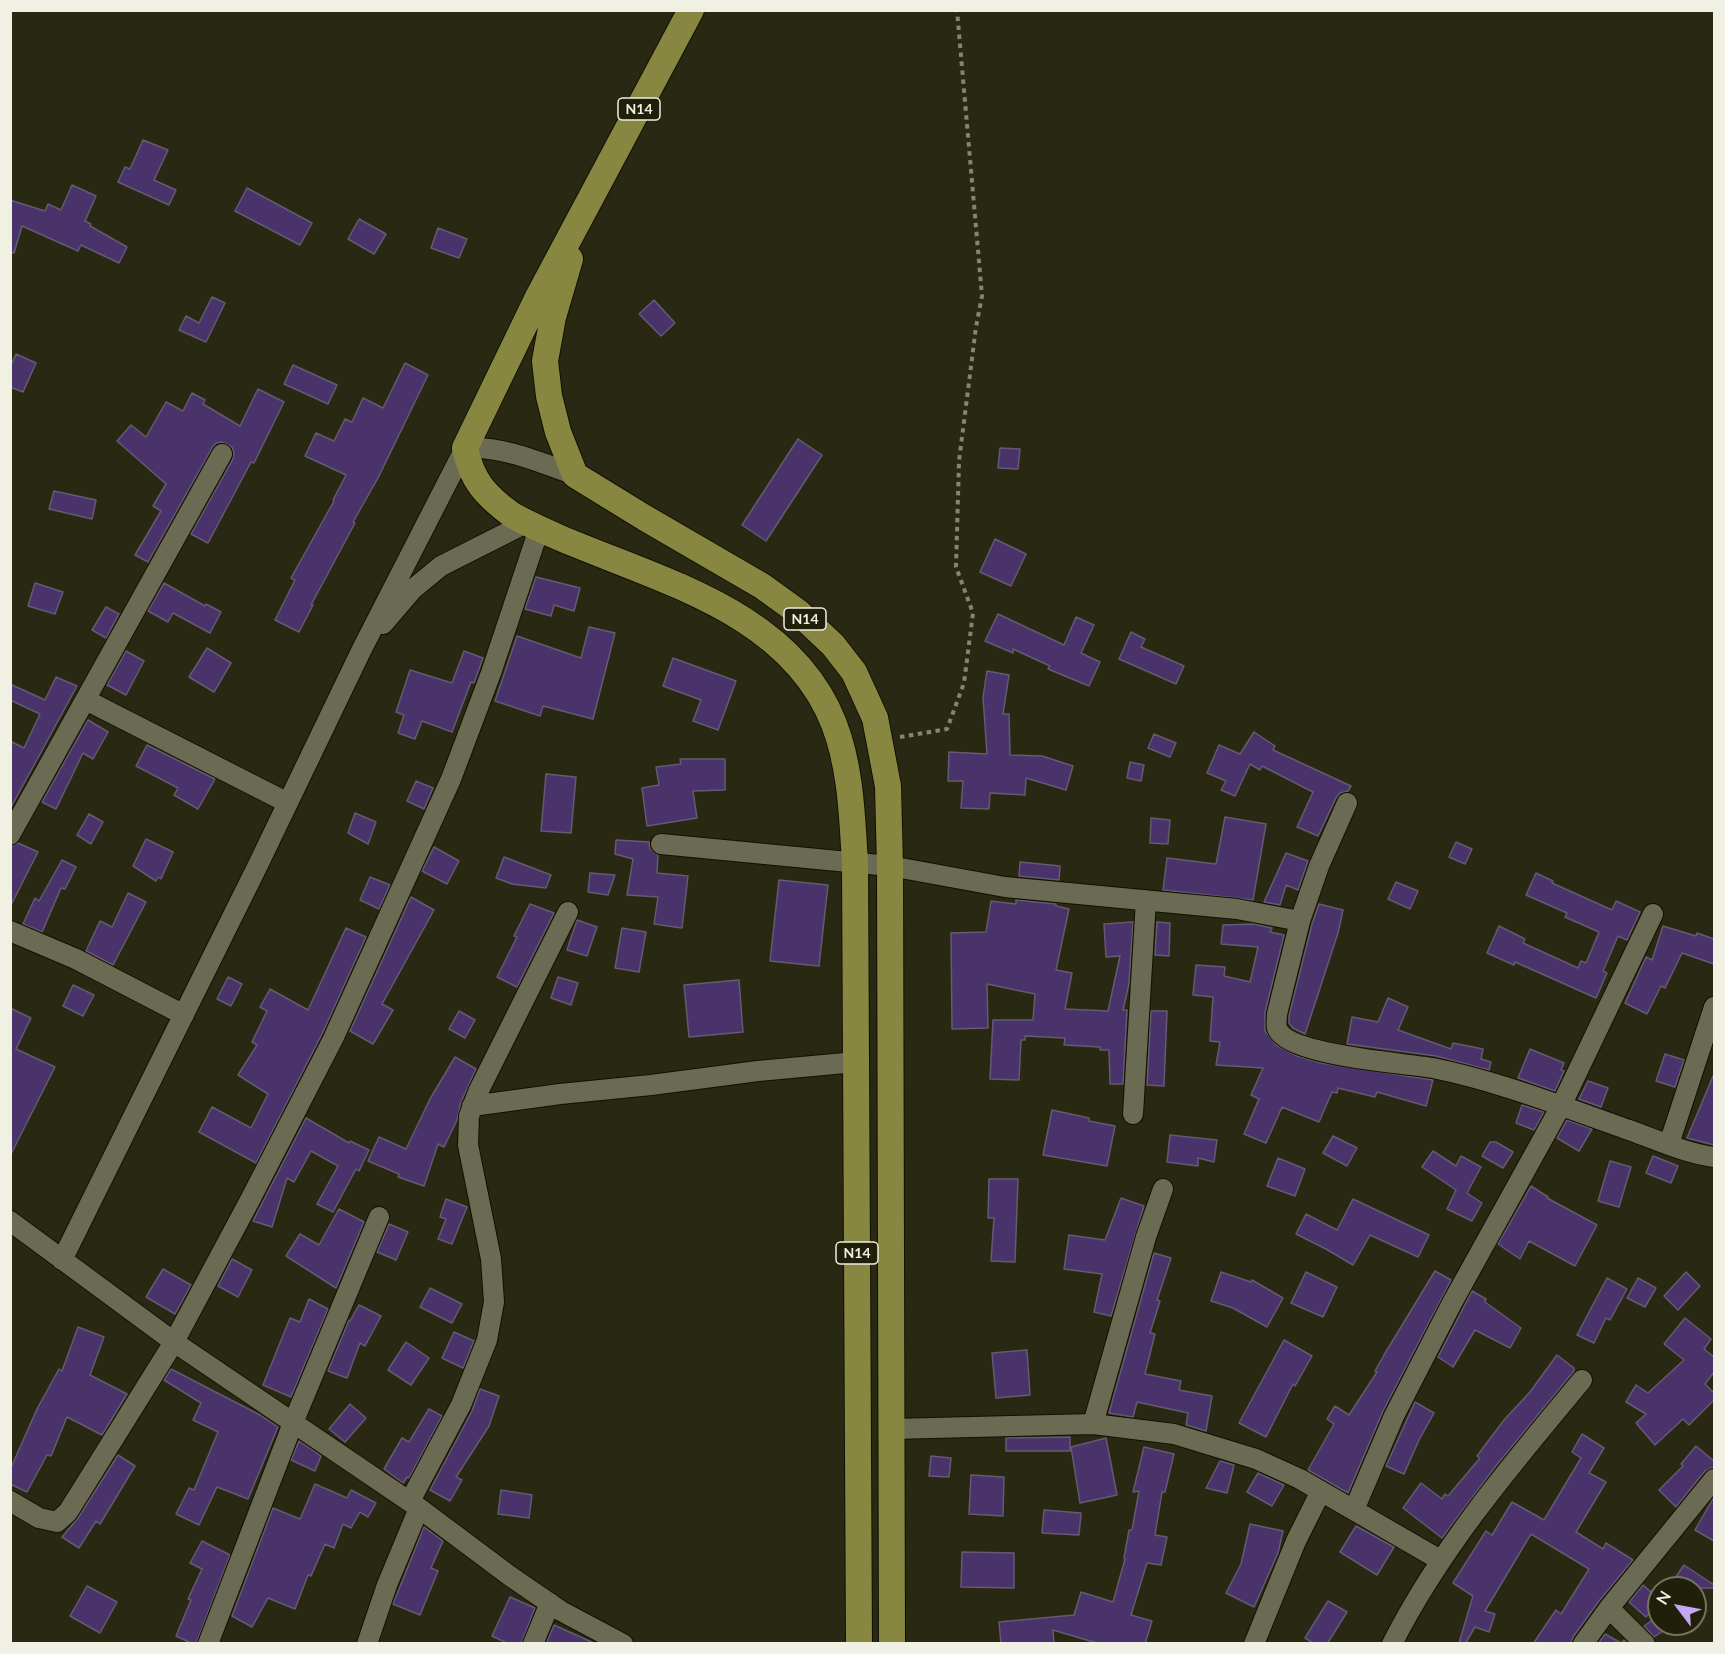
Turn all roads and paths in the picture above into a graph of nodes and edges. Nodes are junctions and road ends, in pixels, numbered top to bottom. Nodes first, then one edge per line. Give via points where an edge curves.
1 (691, 10) edge
2 (957, 10) edge
3 (585, 208) junction
4 (465, 448) junction
5 (222, 454) dead end
6 (575, 475) junction
7 (532, 526) junction
8 (362, 649) junction
9 (86, 700) junction
10 (876, 725) junction
11 (288, 803) junction
12 (1347, 803) dead end
13 (10, 835) edge
14 (661, 844) dead end
15 (855, 863) junction
16 (890, 866) junction
17 (1146, 900) junction
18 (568, 912) dead end
19 (1653, 914) dead end
20 (1300, 921) junction
21 (10, 931) edge
22 (1714, 1006) edge
23 (184, 1016) junction
24 (856, 1062) junction
25 (472, 1106) junction
26 (1561, 1106) junction
27 (1133, 1114) dead end
28 (1669, 1144) junction
29 (1714, 1157) edge
30 (1163, 1189) dead end
31 (379, 1217) dead end
32 (10, 1221) edge
33 (62, 1260) junction
34 (174, 1341) junction
35 (1582, 1380) dead end
36 (293, 1422) junction
37 (1093, 1424) junction
38 (891, 1429) junction
39 (1714, 1479) edge
40 (1320, 1491) junction
41 (10, 1501) edge
42 (415, 1505) junction
43 (1354, 1510) junction
44 (1440, 1560) junction
45 (550, 1603) junction
46 (1609, 1608) junction
47 (208, 1644) edge
48 (367, 1644) edge
49 (533, 1644) edge
50 (623, 1644) edge
51 (859, 1644) edge
52 (892, 1644) edge
53 (1254, 1644) edge
54 (1392, 1644) edge
55 (1583, 1644) edge
56 (1645, 1644) edge

1 - 3 main road, N14
2 - 10 path via 982,296 959,461 956,555 956,567 973,613 964,683 947,729 895,738
3 - 4 main road, N14
3 - 6 main road, N14 via 553,317 545,361 558,432
4 - 6 street via 486,447
4 - 7 main road, N14 via 470,470 482,488 496,503
4 - 8 street
5 - 9 street
6 - 10 main road, N14 via 762,586 798,612 833,645 854,672
7 - 8 street via 441,566 413,590
7 - 15 main road, N14 via 716,603 755,627 812,680 834,724 848,778
7 - 34 street via 491,672 451,779 333,1039
8 - 11 street
9 - 11 street
9 - 13 street
10 - 16 main road, N14 via 888,786
11 - 23 street
12 - 20 street
14 - 15 street
15 - 16 street
15 - 24 main road, N14
16 - 17 street via 1005,887
16 - 38 main road, N14
17 - 20 street via 1237,909
17 - 27 street
18 - 25 street
19 - 26 street
20 - 26 street via 1277,1014 1277,1028 1283,1036 1320,1051 1431,1068 1503,1085
21 - 23 street via 76,959
22 - 28 street
23 - 33 street
24 - 25 street
24 - 51 main road, N14
25 - 42 street via 468,1145 491,1259 494,1302 486,1340 461,1405
26 - 28 street
26 - 43 street via 1394,1416
28 - 29 street
30 - 37 street
31 - 36 street
32 - 33 street
33 - 34 street
34 - 36 street
34 - 41 street via 68,1512 57,1522 39,1518
35 - 44 street
36 - 42 street
36 - 47 street
37 - 38 street
37 - 40 street via 1174,1434 1256,1459
38 - 52 main road, N14
39 - 46 street
40 - 43 street
40 - 53 street
42 - 45 street
42 - 48 street
43 - 44 street
44 - 54 street
45 - 49 street
45 - 50 street
46 - 55 street
46 - 56 street

